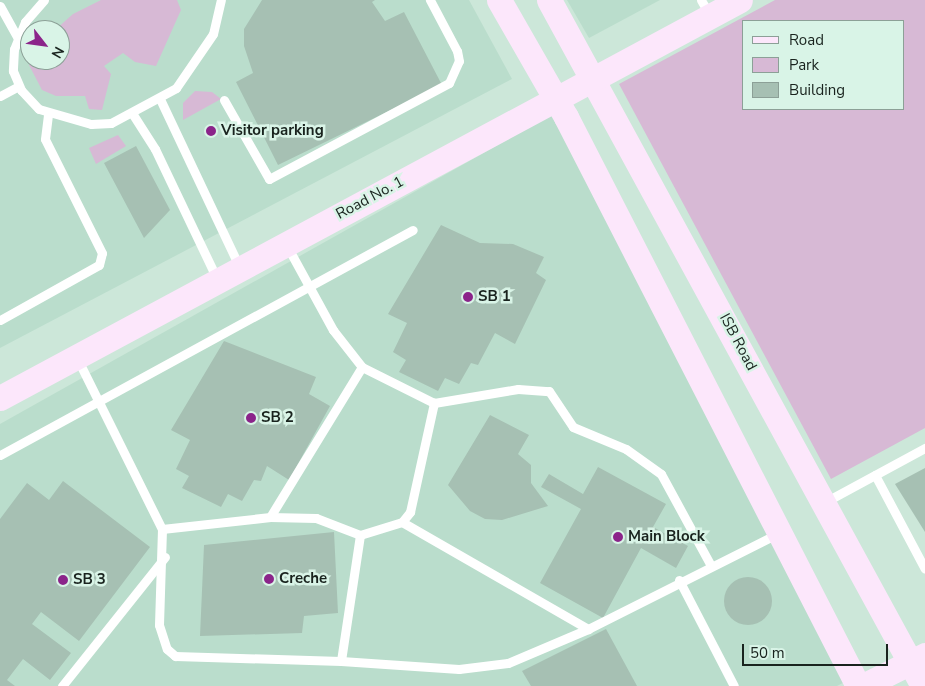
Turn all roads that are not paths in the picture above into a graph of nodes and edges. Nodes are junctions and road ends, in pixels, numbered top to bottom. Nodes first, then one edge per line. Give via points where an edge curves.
1 (44, 0) edge
2 (221, 0) edge
3 (430, 0) edge
4 (499, 0) edge
5 (549, 0) edge
6 (740, 0) edge
7 (0, 6) edge
8 (706, 8) edge
9 (18, 38) junction
10 (596, 80) junction
11 (19, 86) junction
12 (0, 96) edge
13 (160, 99) junction
14 (224, 100) dead end
15 (555, 100) junction
16 (132, 113) junction
17 (48, 114) junction
18 (413, 230) dead end
19 (286, 242) junction
20 (241, 269) junction
21 (218, 281) junction
22 (311, 286) junction
23 (0, 320) edge
24 (77, 358) junction
25 (362, 367) junction
26 (0, 398) edge
27 (96, 402) junction
28 (434, 403) junction
29 (925, 448) edge
30 (0, 455) edge
31 (875, 475) junction
32 (825, 502) junction
33 (270, 517) junction
34 (402, 522) junction
35 (162, 528) junction
36 (777, 534) junction
37 (360, 536) junction
38 (165, 557) junction
39 (710, 564) junction
40 (925, 570) edge
41 (679, 580) junction
42 (588, 629) junction
43 (919, 659) edge
44 (342, 661) junction
45 (923, 685) edge
46 (62, 686) edge
47 (734, 686) edge
48 (858, 686) edge
49 (863, 686) edge

1 - 9 lane
2 - 13 lane via 213,34 198,61 184,80
3 - 14 lane via 458,51 459,61 449,83 269,179
4 - 15 main road
5 - 10 main road, ISB Road
6 - 8 main road, Road No. 1
7 - 9 lane
8 - 10 main road, Road No. 1
9 - 11 lane via 12,58
10 - 15 main road, Road No. 1
10 - 32 main road, ISB Road
11 - 12 lane
11 - 17 lane via 32,105
13 - 16 lane
13 - 20 lane
15 - 19 main road, Road No. 1
15 - 36 main road
16 - 17 lane via 103,124
16 - 21 lane via 155,149
17 - 23 lane via 45,138 102,253 99,265
18 - 22 lane
19 - 20 main road, Road No. 1
19 - 22 lane
20 - 21 main road, Road No. 1
21 - 24 main road, Road No. 1
22 - 25 lane via 332,330
22 - 27 lane
24 - 26 main road, Road No. 1
24 - 27 lane
25 - 28 lane
25 - 33 lane
27 - 30 lane
27 - 35 lane
28 - 34 lane via 410,512
28 - 39 lane via 518,389 549,391 573,427 626,449 661,474
29 - 31 lane
31 - 32 lane
31 - 40 lane
32 - 43 main road, ISB Road
33 - 35 lane
33 - 37 lane via 316,518
34 - 37 lane
34 - 42 lane
35 - 38 lane
36 - 39 lane
36 - 48 main road
37 - 44 lane
38 - 44 lane via 159,625 167,649 175,656
38 - 46 lane
39 - 41 lane
41 - 42 lane
41 - 47 lane
42 - 44 lane via 508,663 459,669
43 - 45 main road, ISB Road
43 - 49 main road

